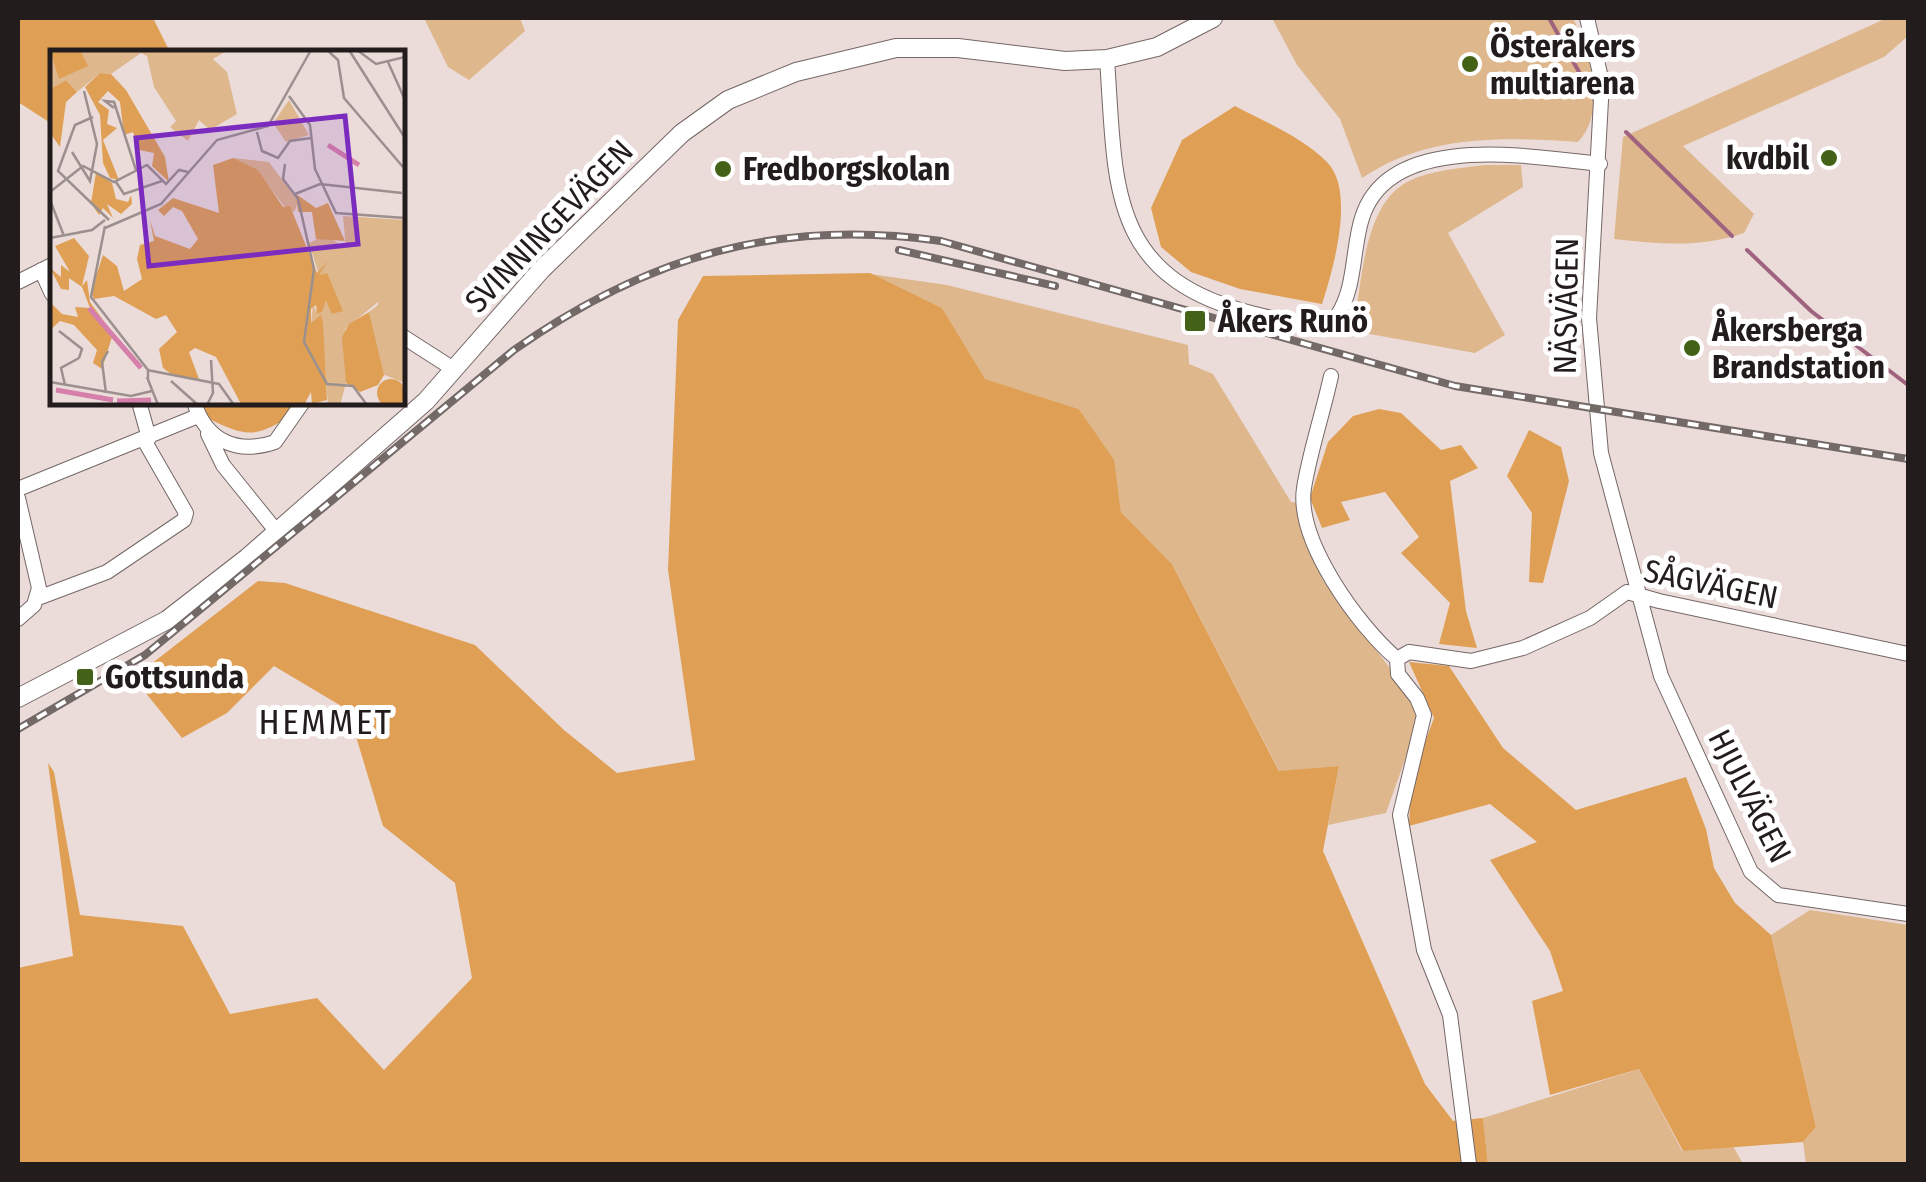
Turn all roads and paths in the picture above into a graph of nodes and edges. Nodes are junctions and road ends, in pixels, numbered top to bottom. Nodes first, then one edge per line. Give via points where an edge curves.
1 (1213, 18) edge
2 (1588, 18) edge
3 (1108, 59) junction
4 (1600, 164) junction
5 (47, 267) edge
6 (18, 282) edge
7 (405, 338) edge
8 (456, 370) junction
9 (1331, 376) dead end
10 (139, 405) edge
11 (301, 405) edge
12 (199, 416) edge
13 (146, 439) junction
14 (18, 488) edge
15 (18, 498) edge
16 (278, 532) junction
17 (1637, 592) junction
18 (38, 598) junction
19 (18, 619) edge
20 (1908, 654) edge
21 (1397, 659) junction
22 (18, 698) edge
23 (1908, 914) edge
24 (1468, 1164) edge

1 - 3 main road, SVINNINGEVÄGEN via 1157,47
2 - 4 street, NÄSVÄGEN via 1601,64
3 - 4 street via 1112,150 1124,216 1138,241 1175,283 1280,320 1318,323 1337,316 1366,206 1404,172 1455,156 1497,154
3 - 8 main road, SVINNINGEVÄGEN via 896,48 740,93 682,133 595,216
4 - 17 street, NÄSVÄGEN via 1589,294 1592,380 1601,454
5 - 6 street
7 - 8 street
8 - 16 main road, SVINNINGEVÄGEN
9 - 21 street via 1303,492 1307,514 1337,590
10 - 13 street
11 - 12 street via 275,442 260,447 230,445
12 - 13 street
12 - 16 street via 224,465
13 - 14 street
13 - 18 street via 184,520 107,572
15 - 18 street
16 - 22 main road, SVINNINGEVÄGEN via 166,620
17 - 20 street, SÅGVÄGEN
17 - 21 street, SÅGVÄGEN via 1523,648 1471,661 1408,652
17 - 23 street, HJULVÄGEN via 1661,676 1761,885 1778,895
18 - 19 street
21 - 24 street via 1398,674 1424,715 1404,780 1402,832 1424,950 1450,1015

